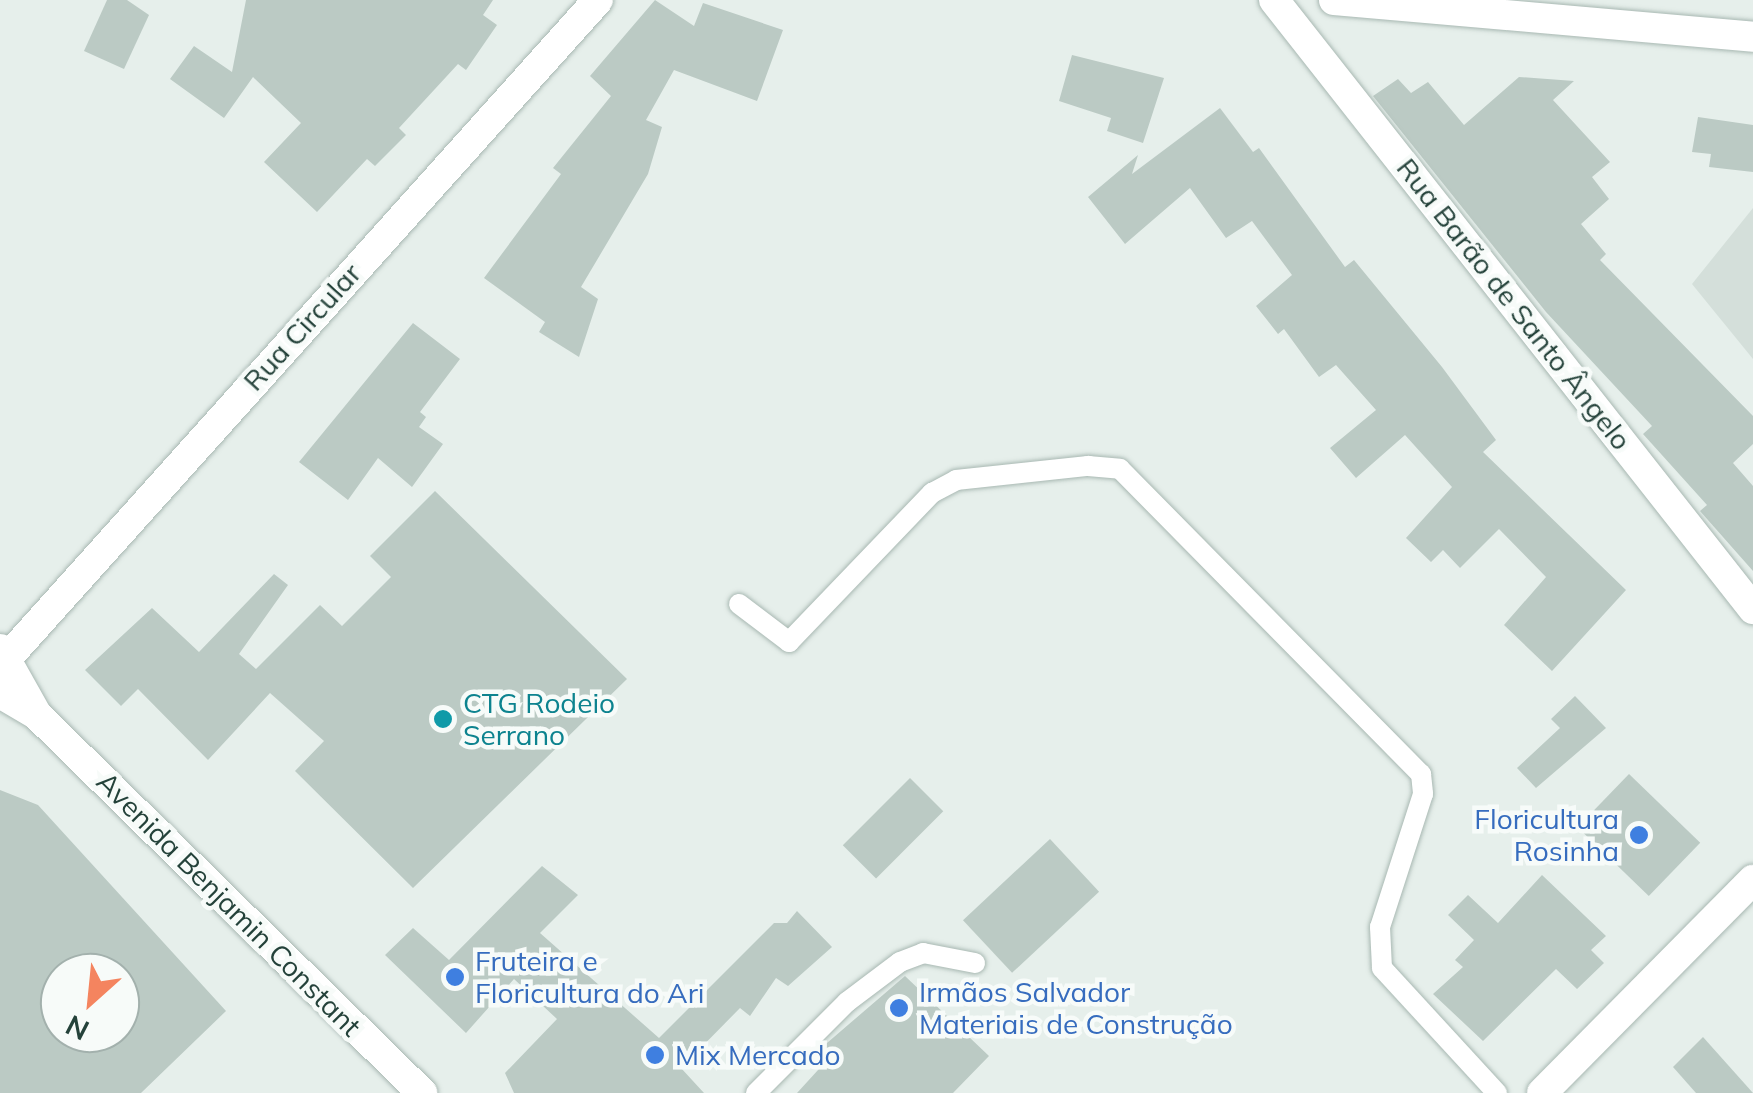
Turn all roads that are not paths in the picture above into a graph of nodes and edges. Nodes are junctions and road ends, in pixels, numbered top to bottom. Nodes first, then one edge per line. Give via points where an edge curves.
1 (598, 0) edge
2 (1274, 0) edge
3 (1334, 0) edge
4 (1753, 37) edge
5 (739, 604) dead end
6 (1753, 609) edge
7 (3, 657) edge
8 (0, 693) edge
9 (37, 715) junction
10 (1753, 880) edge
11 (975, 963) dead end
12 (422, 1093) edge
13 (756, 1093) edge
14 (1497, 1093) edge
15 (1542, 1093) edge

1 - 7 street, Rua Circular
2 - 6 street, Rua Barão de Santo Ângelo
3 - 4 street
5 - 14 lane via 789,642 932,494 956,480 1088,466 1120,469 1421,774 1423,794 1380,927 1382,968
7 - 9 street, Avenida Benjamin Constant
8 - 9 street, Avenida Benjamin Constant
9 - 12 street, Avenida Benjamin Constant
10 - 15 street
11 - 13 lane via 922,954 900,962 847,1002

